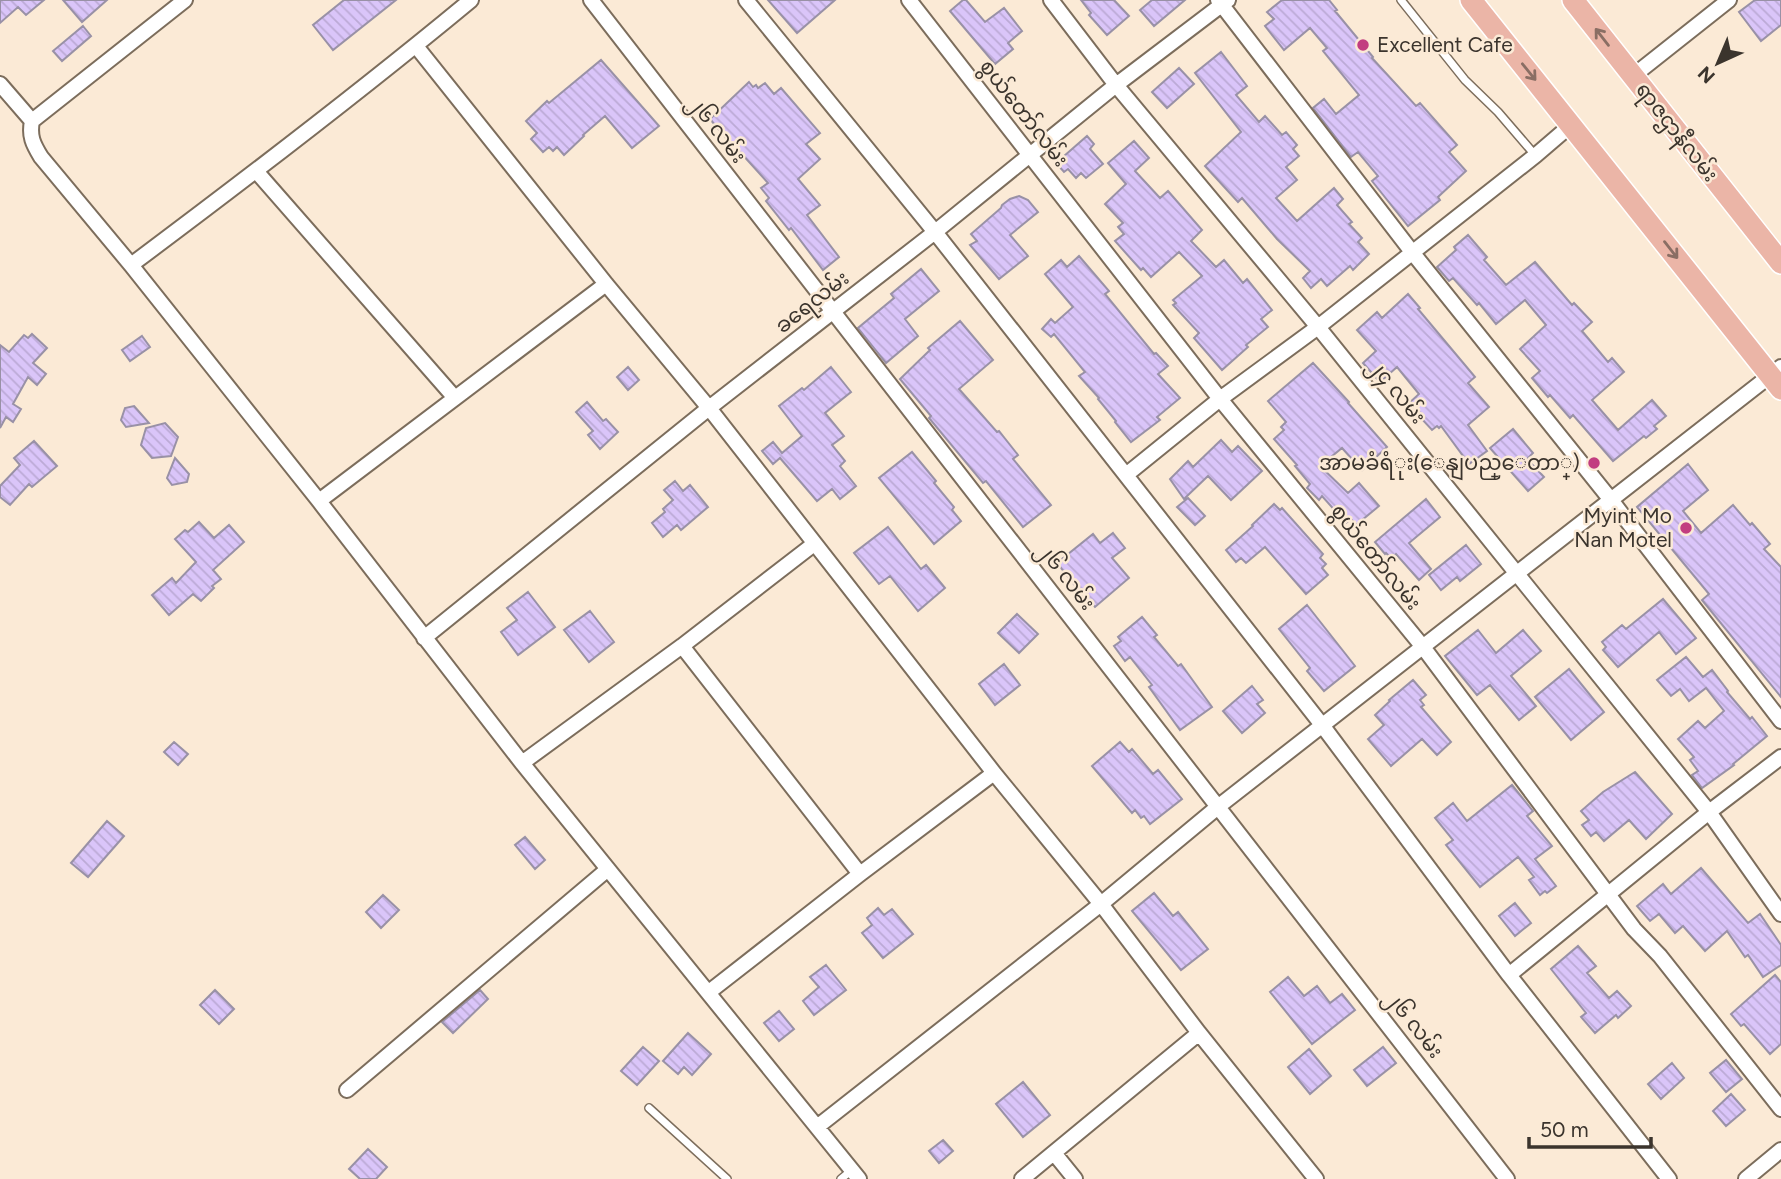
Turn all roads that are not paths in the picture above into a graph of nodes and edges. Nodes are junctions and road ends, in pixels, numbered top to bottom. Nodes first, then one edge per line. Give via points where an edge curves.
1 (185, 0) edge
2 (471, 0) edge
3 (591, 0) edge
4 (746, 0) edge
5 (909, 0) edge
6 (1051, 0) edge
7 (1401, 0) edge
8 (1471, 0) edge
9 (1573, 0) edge
10 (1729, 0) edge
11 (1223, 2) edge
12 (416, 46) junction
13 (1633, 76) junction
14 (0, 84) edge
15 (1116, 85) junction
16 (32, 121) junction
17 (1571, 125) junction
18 (1030, 155) junction
19 (1536, 155) junction
20 (256, 171) junction
21 (935, 232) junction
22 (1412, 252) junction
23 (1781, 263) edge
24 (131, 265) junction
25 (606, 284) junction
26 (833, 313) junction
27 (1318, 327) junction
28 (1777, 377) edge
29 (454, 398) junction
30 (1220, 398) junction
31 (709, 408) junction
32 (1126, 475) junction
33 (1611, 500) junction
34 (319, 502) junction
35 (814, 544) junction
36 (1517, 573) junction
37 (424, 638) junction
38 (682, 646) junction
39 (1423, 647) junction
40 (1781, 721) edge
41 (1322, 725) junction
42 (1781, 757) edge
43 (522, 764) junction
44 (994, 773) junction
45 (1219, 806) junction
46 (1709, 813) junction
47 (608, 869) junction
48 (860, 874) junction
49 (1608, 894) junction
50 (1101, 904) junction
51 (1781, 914) edge
52 (1508, 975) junction
53 (709, 992) junction
54 (1199, 1033) junction
55 (347, 1090) dead end
56 (649, 1108) dead end
57 (1781, 1109) edge
58 (817, 1128) junction
59 (1781, 1150) edge
60 (1054, 1153) junction
61 (851, 1176) edge
62 (727, 1179) edge
63 (1022, 1179) edge
64 (1075, 1179) edge
65 (1317, 1179) edge
66 (1507, 1179) edge
67 (1669, 1179) edge
68 (1746, 1179) edge

1 - 16 street
2 - 12 street
3 - 26 street, ၂၆ လမ်း
4 - 21 street
5 - 18 street, စွယ်တော်လမ်း
6 - 15 street, ၂၄ လမ်း
7 - 19 lane via 1465,80
8 -> 17 main road
13 -> 9 main road, ရာဇဌာနီလမ်း
10 - 13 street
11 - 15 street, ခရေလမ်း
11 - 22 street
12 - 20 street
12 - 25 street
13 - 23 main road, ရာဇဌာနီလမ်း
14 - 16 street
15 - 18 street, ခရေလမ်း
15 - 27 street, ၂၄ လမ်း
16 - 24 street via 32,142 41,157
17 - 19 street
17 -> 28 main road
18 - 21 street, ခရေလမ်း
18 - 30 street, စွယ်တော်လမ်း
19 - 22 street
20 - 24 street
20 - 29 street
21 - 26 street, ခရေလမ်း
21 - 32 street
22 - 27 street
22 - 33 street
24 - 34 street
25 - 29 street
25 - 31 street
26 - 31 street, ခရေလမ်း
26 - 45 street, ၂၆ လမ်း
27 - 30 street
27 - 36 street, ၂၄ လမ်း
28 - 33 street
29 - 34 street
30 - 32 street
30 - 39 street, စွယ်တော်လမ်း
31 - 35 street
31 - 37 street, ခရေလမ်း
32 - 41 street
33 - 36 street
33 - 40 street
34 - 37 street
35 - 38 street
35 - 44 street
36 - 39 street
36 - 46 street, ၂၄ လမ်း
37 - 43 street
38 - 43 street
38 - 48 street
39 - 41 street
39 - 49 street, စွယ်တော်လမ်း
41 - 45 street
41 - 52 street
42 - 46 street
43 - 47 street
44 - 48 street
44 - 50 street
45 - 50 street
45 - 66 street, ၂၆ လမ်း
46 - 49 street
46 - 51 street, ၂၄ လမ်း
47 - 53 street
47 - 55 street
48 - 53 street
49 - 52 street
49 - 57 street, စွယ်တော်လမ်း
50 - 54 street
50 - 58 street
52 - 67 street
53 - 58 street
54 - 60 street
54 - 65 street
56 - 62 lane
58 - 61 street
59 - 68 street
60 - 63 street
60 - 64 street

